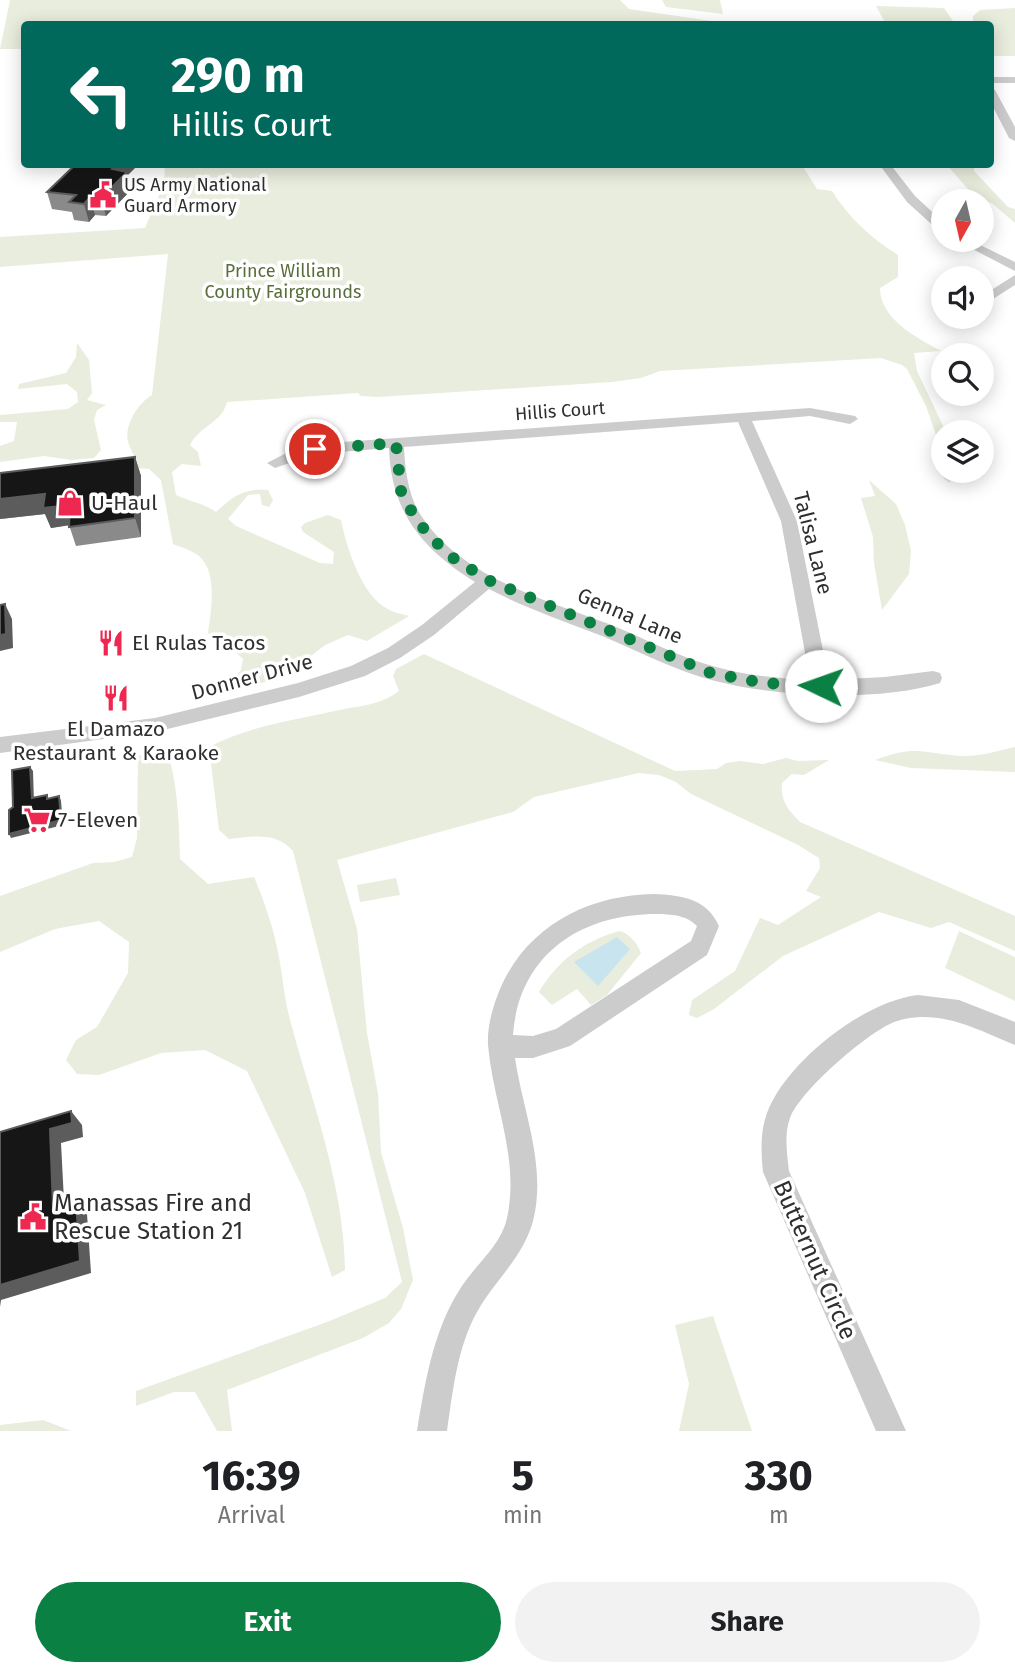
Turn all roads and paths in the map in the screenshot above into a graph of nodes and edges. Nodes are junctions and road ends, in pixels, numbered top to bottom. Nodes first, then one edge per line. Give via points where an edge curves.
1 (994, 80) edge
2 (1015, 80) edge
3 (994, 98) edge
4 (1015, 138) edge
5 (887, 168) edge
6 (931, 217) edge
7 (985, 252) edge
8 (1015, 267) edge
9 (1015, 279) edge
10 (994, 294) edge
11 (743, 417) junction
12 (850, 419) dead end
13 (396, 443) junction
14 (275, 463) dead end
15 (488, 580) junction
16 (933, 678) dead end
17 (821, 686) junction
18 (0, 745) edge
19 (1015, 1034) edge
20 (500, 1045) junction
21 (432, 1431) edge
22 (891, 1431) edge

1 - 2 street
3 - 4 street
5 - 6 street
7 - 8 street
9 - 10 street
11 - 12 street, Hillis Court via 818,412
11 - 13 street, Hillis Court
11 - 17 street, Talisa Lane via 789,521
13 - 14 street, Hillis Court via 315,449
13 - 15 street, Genna Lane via 401,491 416,520 447,554
15 - 17 street, Genna Lane via 711,673 763,683
15 - 18 street, Donner Drive via 428,630 358,671 155,725
16 - 17 street, Genna Lane via 871,687
19 - 22 street, Butternut Circle via 935,1007 901,1009 879,1017 792,1091 776,1125 776,1172
20 - 20 street via 506,999 516,975 553,935 612,906 685,908 705,919 708,926 699,948 562,1038 533,1047
20 - 21 street via 524,1162 520,1220 498,1265 468,1301 439,1384

